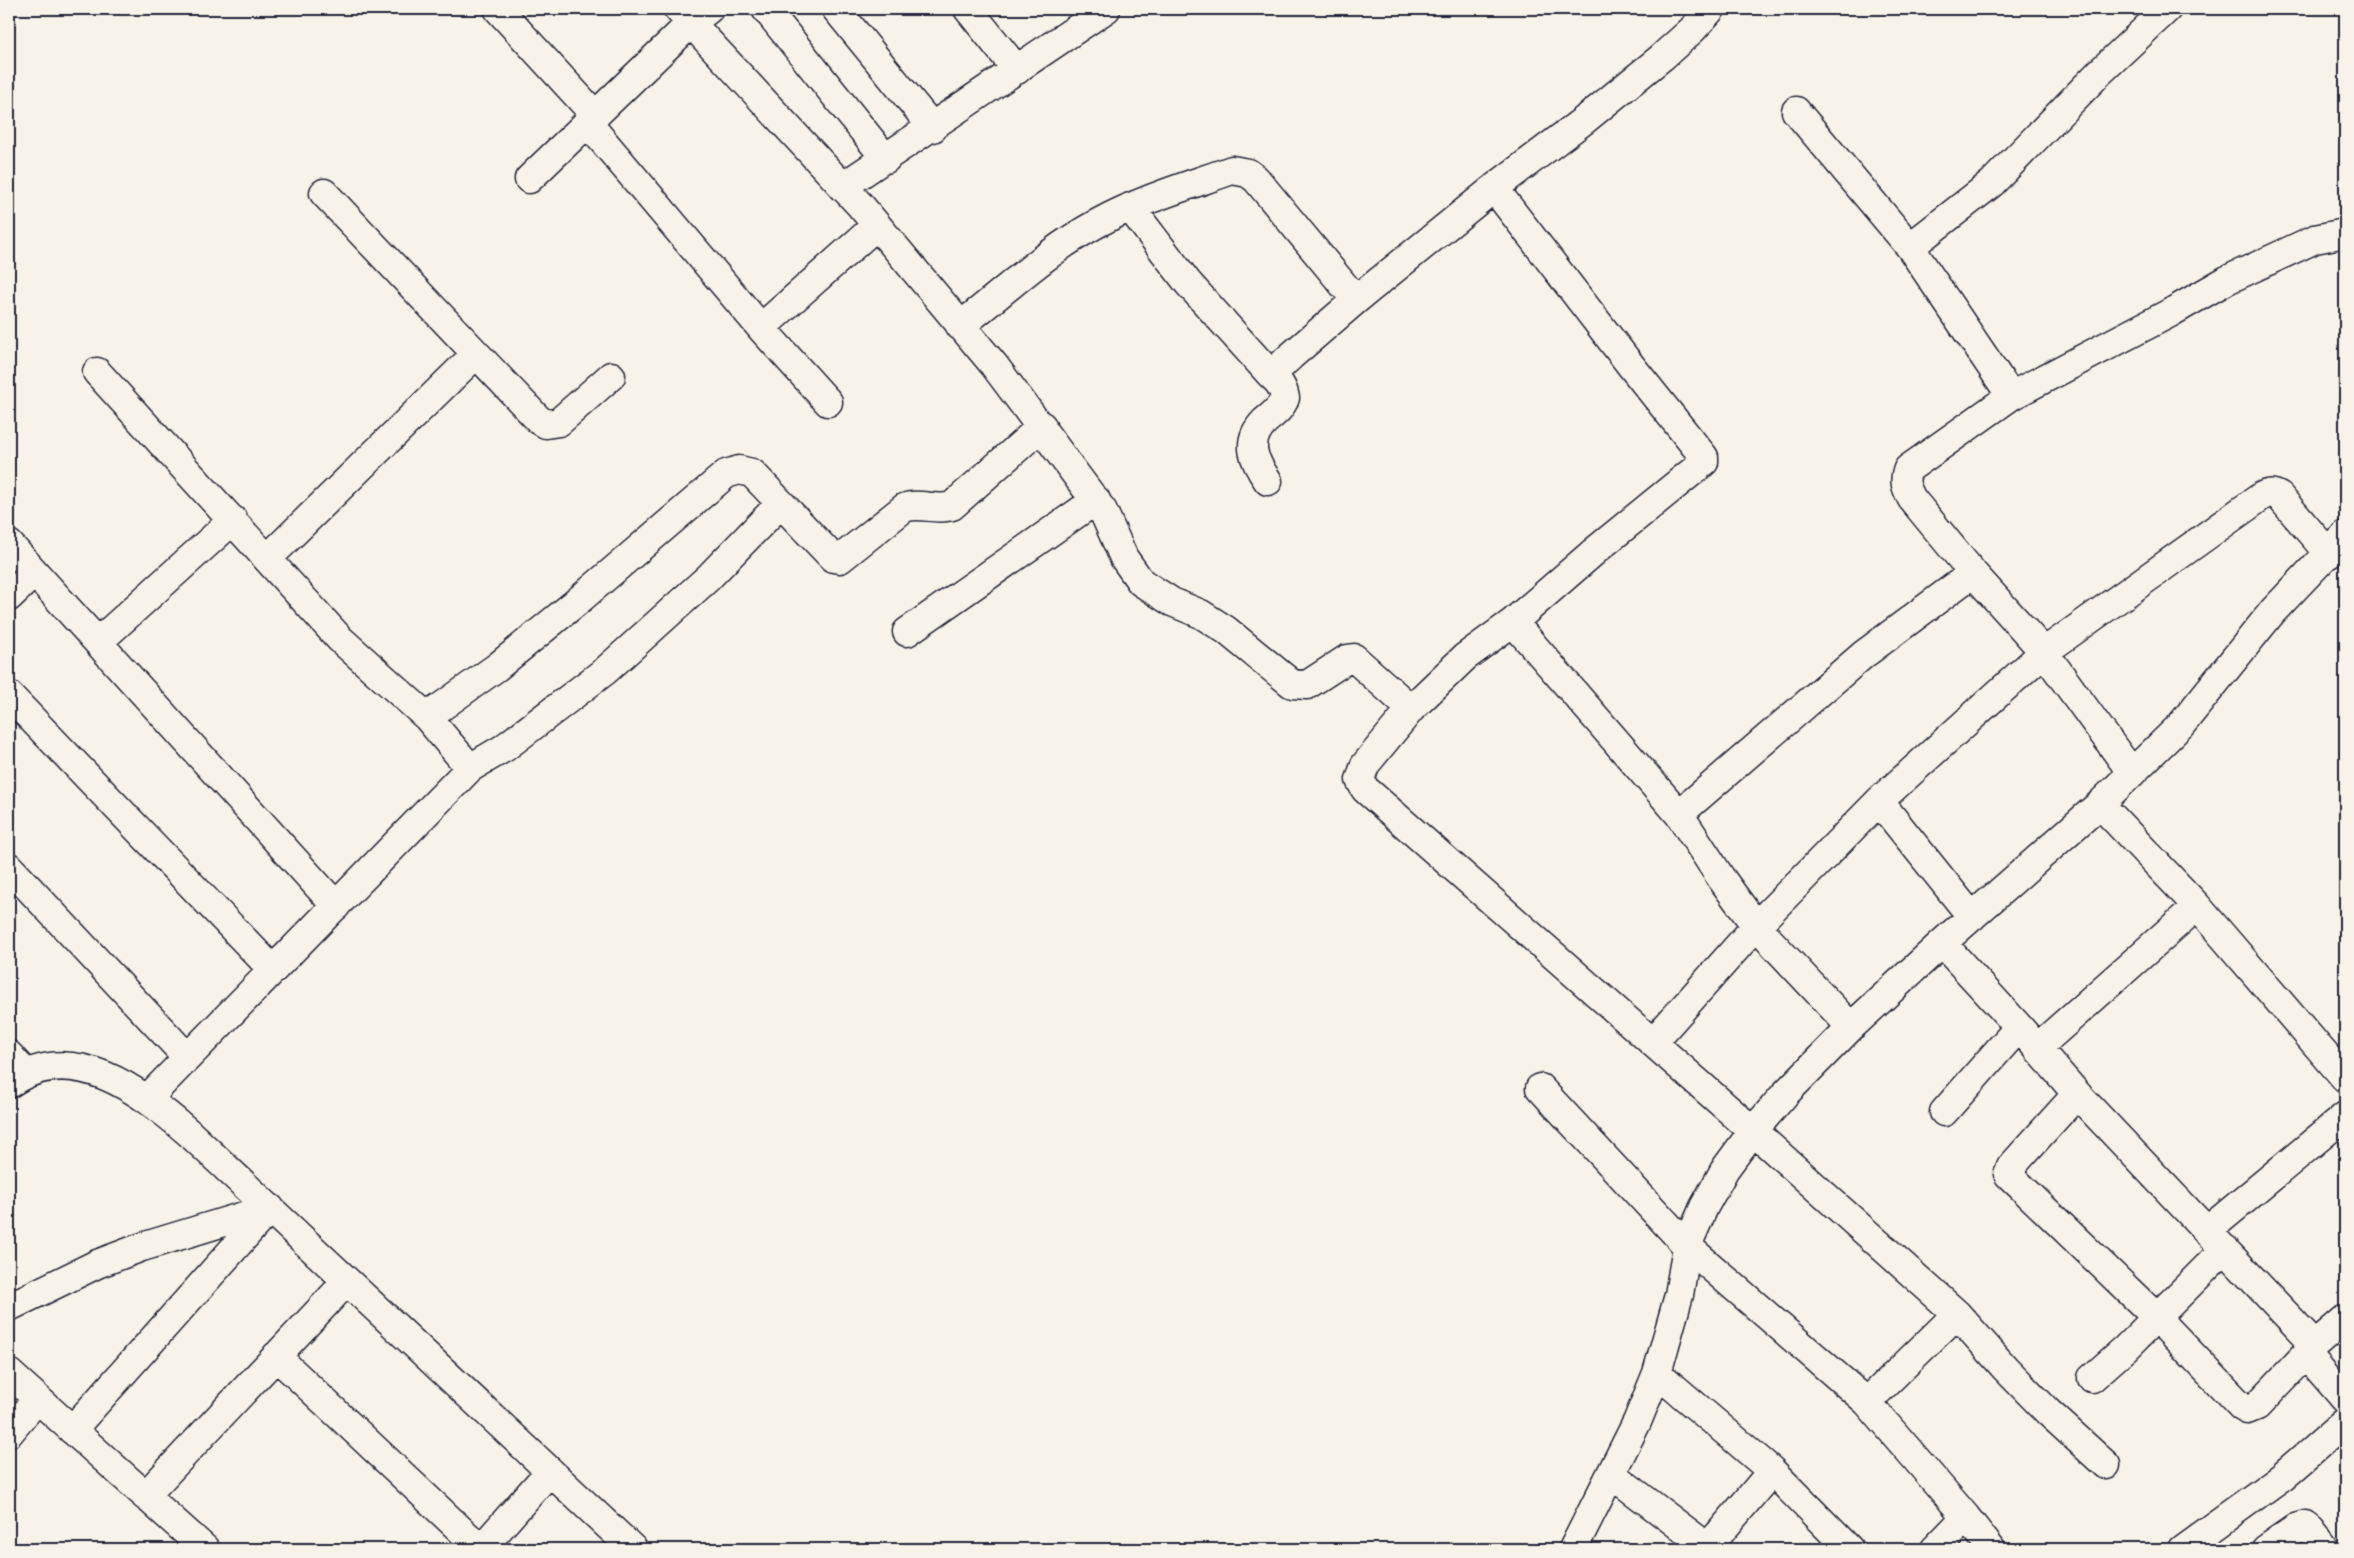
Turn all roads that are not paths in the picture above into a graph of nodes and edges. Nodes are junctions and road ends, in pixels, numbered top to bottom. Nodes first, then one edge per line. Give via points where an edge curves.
1 (498, 9) edge
2 (766, 9) edge
3 (836, 9) edge
4 (968, 9) edge
5 (1106, 9) edge
6 (1711, 9) edge
7 (2167, 9) edge
8 (693, 13) edge
9 (1017, 70) junction
10 (1796, 111) dead end
11 (591, 119) junction
12 (933, 128) junction
13 (886, 159) junction
14 (529, 179) dead end
15 (842, 188) junction
16 (1494, 188) junction
17 (324, 193) dead end
18 (1130, 207) junction
19 (877, 225) junction
20 (2345, 233) edge
21 (1910, 247) junction
22 (1356, 300) junction
23 (960, 326) junction
24 (761, 328) junction
25 (476, 354) junction
26 (97, 372) dead end
27 (1272, 375) junction
28 (611, 376) dead end
29 (2011, 396) junction
30 (828, 402) dead end
31 (1042, 426) junction
32 (1268, 481) dead end
33 (1096, 500) junction
34 (780, 504) junction
35 (233, 520) junction
36 (9, 544) edge
37 (2337, 545) edge
38 (268, 558) junction
39 (34, 573) junction
40 (1973, 573) junction
41 (9, 597) edge
42 (1513, 622) junction
43 (907, 632) dead end
44 (98, 642) junction
45 (2044, 652) junction
46 (9, 695) edge
47 (1411, 709) junction
48 (427, 717) junction
49 (470, 768) junction
50 (2132, 773) junction
51 (1879, 801) junction
52 (2100, 804) junction
53 (1679, 814) junction
54 (9, 867) edge
55 (336, 906) junction
56 (2197, 906) junction
57 (1972, 916) junction
58 (1756, 926) junction
59 (1942, 943) junction
60 (273, 970) junction
61 (1851, 1027) junction
62 (2019, 1027) junction
63 (1653, 1042) junction
64 (2037, 1048) junction
65 (188, 1057) junction
66 (14, 1071) edge
67 (2345, 1078) edge
68 (1540, 1088) dead end
69 (2076, 1094) junction
70 (148, 1098) junction
71 (1944, 1112) dead end
72 (2345, 1116) edge
73 (1754, 1131) junction
74 (270, 1208) junction
75 (2216, 1240) junction
76 (1687, 1246) junction
77 (347, 1281) junction
78 (9, 1307) edge
79 (1957, 1314) junction
80 (2157, 1318) junction
81 (2345, 1319) edge
82 (2310, 1350) junction
83 (276, 1356) junction
84 (9, 1373) edge
85 (1657, 1373) junction
86 (2092, 1378) dead end
87 (37, 1399) junction
88 (2345, 1399) edge
89 (1867, 1402) junction
90 (2345, 1422) edge
91 (72, 1430) junction
92 (9, 1433) edge
93 (2106, 1464) dead end
94 (1772, 1471) junction
95 (550, 1472) junction
96 (1611, 1474) junction
97 (146, 1496) junction
98 (1966, 1517) junction
99 (1709, 1548) edge
100 (205, 1549) edge
101 (481, 1549) edge
102 (633, 1549) edge
103 (1573, 1549) edge
104 (1849, 1549) edge
105 (1935, 1549) edge
106 (1991, 1549) edge
107 (2182, 1549) edge
108 (2266, 1549) edge
109 (2325, 1549) edge

1 - 11 street
2 - 13 street
3 - 12 street
4 - 9 street
5 - 9 street
6 - 16 street via 1662,57
7 - 21 street via 2100,72 1992,183
8 - 11 street
8 - 15 street
9 - 12 street
10 - 21 street
11 - 14 street
11 - 24 street
12 - 13 street
13 - 15 street
15 - 19 street
16 - 22 street
16 - 42 street via 1705,459
17 - 25 street
18 - 22 street via 1232,170 1248,173 1256,178
18 - 23 street via 1068,242
18 - 27 street via 1188,283
19 - 23 street
19 - 24 street
20 - 29 street via 2315,239 2227,280
21 - 29 street
22 - 27 street
23 - 31 street
24 - 30 street
25 - 28 street via 546,424 559,422
25 - 38 street
26 - 35 street
27 - 32 street via 1284,390 1285,398 1275,414 1259,429 1253,446 1255,462
29 - 40 street via 1908,469 1905,476 1905,486 1912,499
31 - 33 street
31 - 34 street via 952,506 913,505 904,508 842,558 833,558
33 - 43 street
33 - 47 street via 1124,558 1141,582 1226,630 1292,684 1307,685 1347,659 1354,658
34 - 48 street via 752,473 739,470 726,474 580,600 497,667
34 - 49 street via 708,578 605,671 504,748
35 - 38 street
35 - 44 street
36 - 39 street
37 - 45 street via 2275,493 2269,493
37 - 50 street via 2273,611 2181,725
38 - 48 street via 340,639
39 - 41 street
39 - 44 street
40 - 45 street
40 - 53 street via 1863,656
42 - 47 street via 1465,657
42 - 53 street
44 - 55 street
45 - 50 street
45 - 51 street
46 - 60 street
47 - 63 street via 1366,765 1360,780 1365,789
48 - 49 street
49 - 55 street
50 - 52 street
51 - 57 street
51 - 58 street
52 - 56 street
52 - 57 street
53 - 58 street
54 - 65 street
55 - 60 street
56 - 64 street
56 - 67 street
57 - 59 street
58 - 61 street
58 - 63 street
59 - 61 street
59 - 62 street
60 - 65 street
61 - 73 street via 1786,1093
62 - 64 street
62 - 71 street
63 - 73 street
64 - 69 street
65 - 70 street
66 - 70 street via 75,1067 114,1080
68 - 76 street
69 - 75 street
69 - 80 street via 2008,1174
70 - 74 street
72 - 75 street
73 - 76 street via 1725,1169
73 - 79 street
74 - 77 street
74 - 78 street via 97,1264
74 - 91 street
75 - 80 street
75 - 82 street
76 - 85 street via 1679,1294
76 - 89 street
77 - 83 street
77 - 95 street
79 - 89 street
79 - 93 street via 2048,1412
80 - 82 street via 2247,1410 2257,1406
80 - 86 street
81 - 82 street
82 - 88 street
83 - 97 street
83 - 101 street
84 - 87 street
85 - 94 street
85 - 96 street
87 - 91 street
87 - 92 street
89 - 98 street
90 - 107 street via 2283,1476
91 - 97 street
94 - 99 street
94 - 104 street
95 - 101 street
95 - 102 street
96 - 99 street
96 - 103 street
97 - 100 street
98 - 105 street
98 - 106 street
108 - 109 street via 2295,1528 2306,1526

